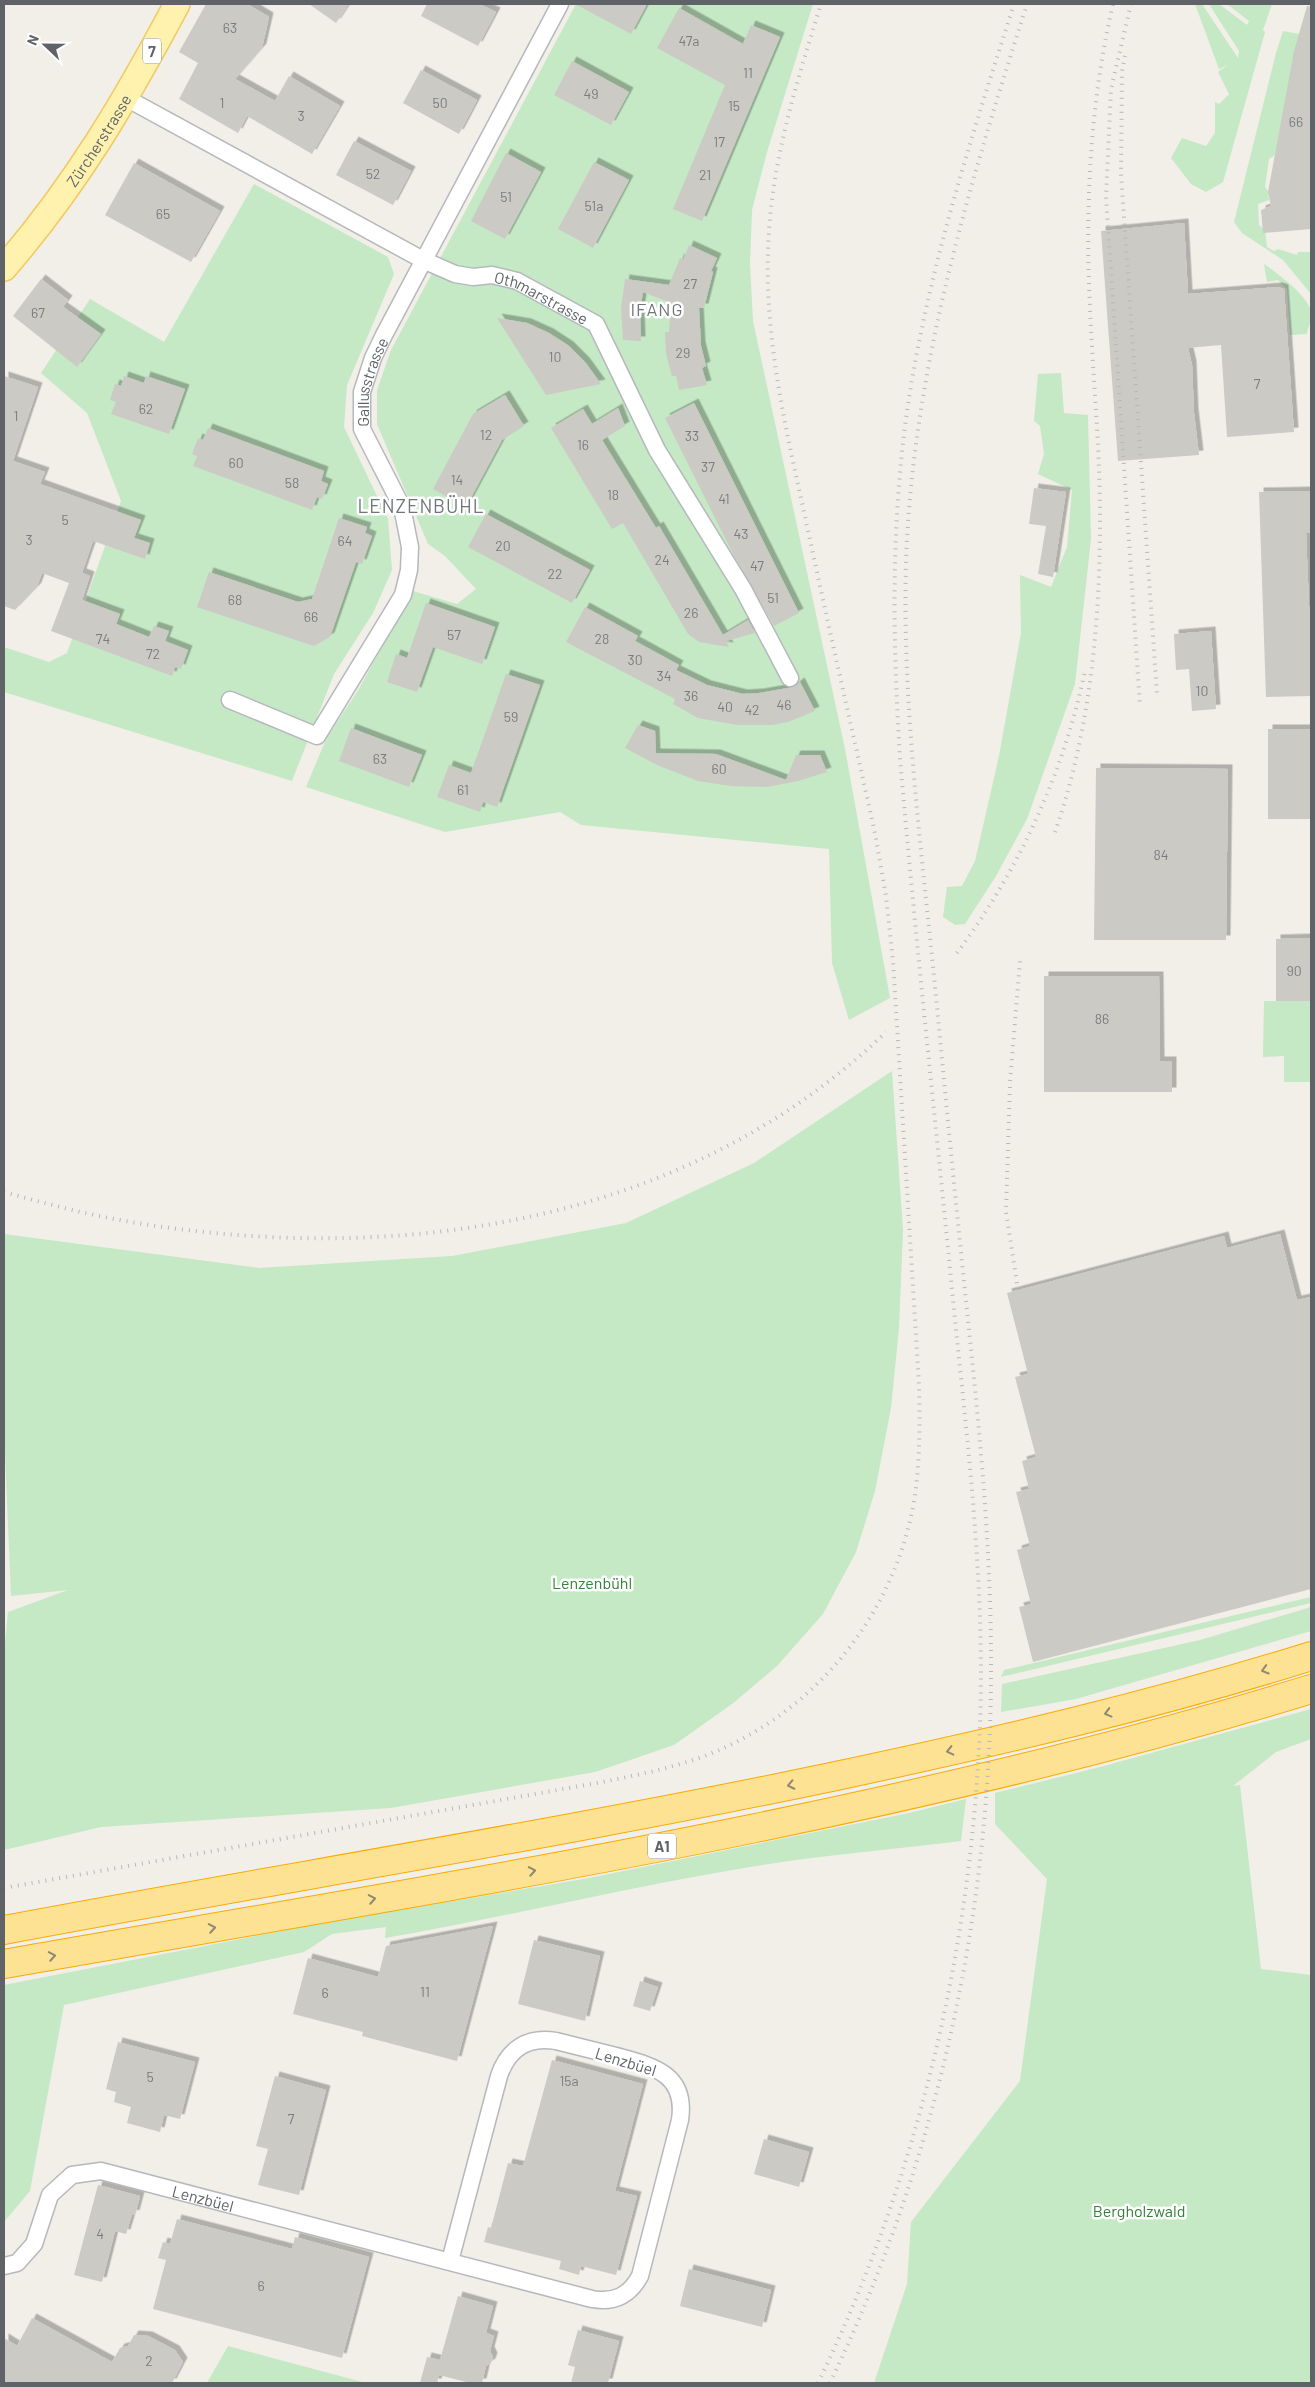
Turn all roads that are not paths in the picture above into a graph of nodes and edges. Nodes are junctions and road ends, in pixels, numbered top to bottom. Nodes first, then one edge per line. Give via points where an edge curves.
1 (177, 4) edge
2 (560, 4) edge
3 (126, 98) junction
4 (423, 260) junction
5 (4, 268) edge
6 (790, 678) dead end
7 (230, 700) dead end
8 (1311, 1656) edge
9 (1311, 1689) edge
10 (4, 1930) edge
11 (4, 1964) edge
12 (450, 2260) junction
13 (4, 2266) edge

1 - 3 main road, Zürcherstrasse / 7
2 - 4 street, Gallusstrasse
3 - 4 street, Othmarstrasse
3 - 5 main road, Zürcherstrasse / 7 via 81,170
4 - 6 street, Othmarstrasse via 455,274 473,277 492,275 517,281 596,324 657,450 742,589
4 - 7 street, Gallusstrasse via 373,358 362,392 362,429 402,507 410,547 410,570 403,595 317,736
8 -> 10 highway, A1 via 1093,1717 736,1797
11 -> 9 highway, A1 via 601,1858 819,1814 1025,1768
12 - 12 street, Lenzbüel via 600,2301 617,2299 631,2290 640,2276 680,2120 678,2093 669,2078 648,2065 547,2039 530,2042 513,2051 499,2076
12 - 13 street, Lenzbüel via 101,2171 72,2176 50,2195 34,2244 17,2263

